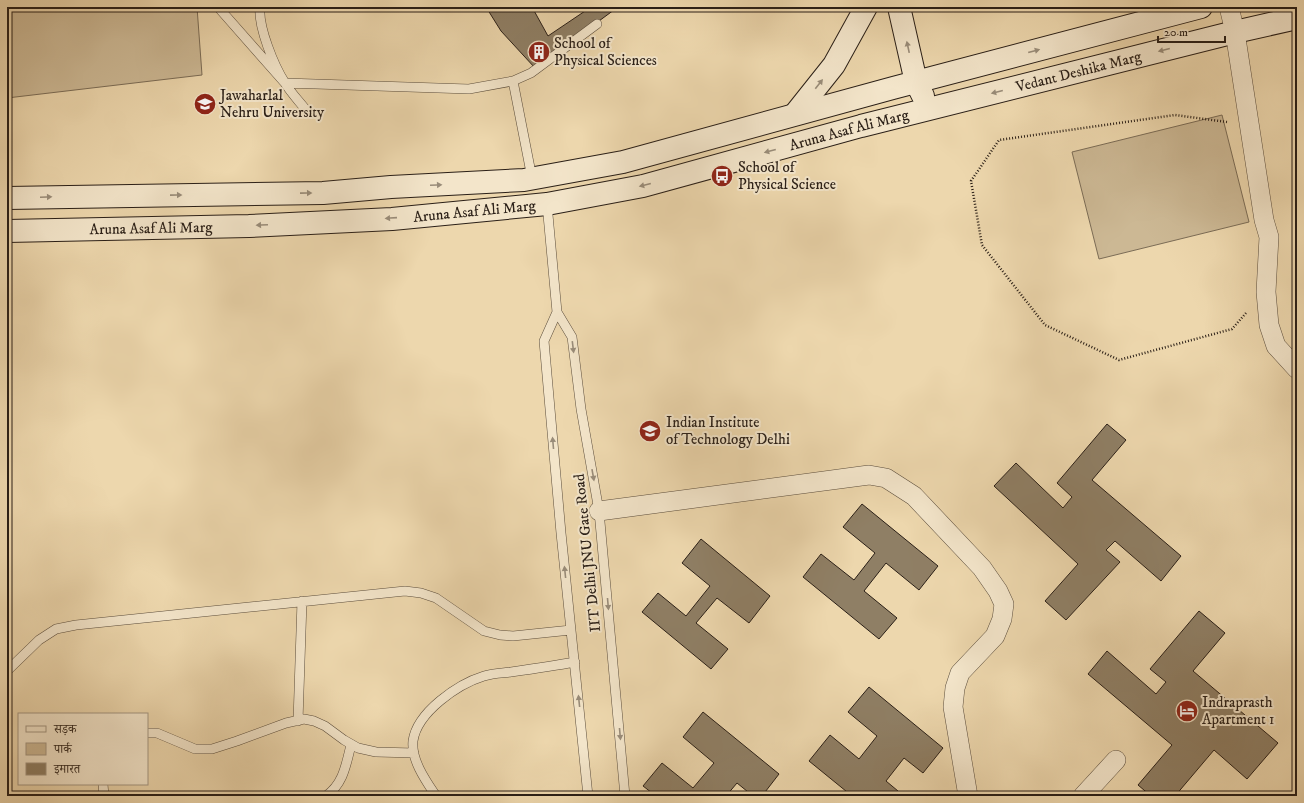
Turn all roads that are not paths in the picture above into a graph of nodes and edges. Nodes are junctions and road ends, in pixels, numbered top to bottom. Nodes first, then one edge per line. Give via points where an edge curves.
1 (218, 7) edge
2 (260, 7) edge
3 (866, 7) edge
4 (899, 7) edge
5 (914, 7) edge
6 (1201, 7) edge
7 (1230, 7) edge
8 (1297, 18) edge
9 (597, 24) dead end
10 (1236, 32) junction
11 (513, 81) junction
12 (922, 81) junction
13 (285, 83) junction
14 (930, 109) junction
15 (306, 110) dead end
16 (795, 114) junction
17 (532, 178) junction
18 (7, 198) edge
19 (547, 204) junction
20 (8, 231) edge
21 (557, 312) junction
22 (1297, 369) edge
23 (599, 511) junction
24 (302, 601) junction
25 (571, 630) junction
26 (574, 662) junction
27 (7, 671) edge
28 (298, 721) junction
29 (148, 734) edge
30 (351, 744) junction
31 (414, 753) junction
32 (1116, 760) dead end
33 (103, 785) edge
34 (104, 796) edge
35 (326, 796) edge
36 (436, 796) edge
37 (588, 796) edge
38 (625, 796) edge
39 (968, 796) edge
40 (1083, 796) edge

1 - 13 lane
2 - 13 lane via 261,25 272,57
16 -> 3 main road via 834,65
12 -> 4 main road
5 - 12 main road
12 -> 6 main road, Vedant Deshika Marg
7 - 10 street
8 - 10 main road, Vedant Deshika Marg
9 - 11 lane via 532,73
10 -> 14 main road, Vedant Deshika Marg
10 - 22 street via 1264,220 1269,237 1266,292 1269,325 1276,346
11 - 13 lane via 469,89
11 - 17 lane
12 - 14 main road
12 - 16 main road, Aruna Asaf Ali Marg
13 - 15 lane
14 -> 19 main road, Aruna Asaf Ali Marg via 643,186
16 - 17 main road, Aruna Asaf Ali Marg via 623,162
18 -> 17 main road, Aruna Asaf Ali Marg via 323,193
19 -> 20 main road, Aruna Asaf Ali Marg via 392,219 249,226
19 - 21 lane, IIT Delhi JNU Gate Road
21 -> 23 lane, IIT Delhi JNU Gate Road via 572,337 581,409
25 -> 21 lane, IIT Delhi JNU Gate Road via 544,341
23 -> 38 lane, IIT Delhi JNU Gate Road
23 - 39 street via 869,475 886,478 914,496 982,568 1004,604 1002,620 995,636 960,673 955,688 953,707
24 - 25 lane via 405,592 421,593 436,598 484,631 500,635
24 - 27 lane via 56,629 39,640
24 - 28 lane
25 - 26 lane, IIT Delhi JNU Gate Road
26 - 31 lane via 485,675 467,683 442,699 417,727 413,742
37 -> 26 lane, IIT Delhi JNU Gate Road
28 - 29 lane via 212,749 194,749 157,733
28 - 30 lane via 314,721
30 - 31 lane via 376,752
30 - 35 lane via 342,778
31 - 36 lane via 420,770
32 - 40 street
33 - 34 lane

